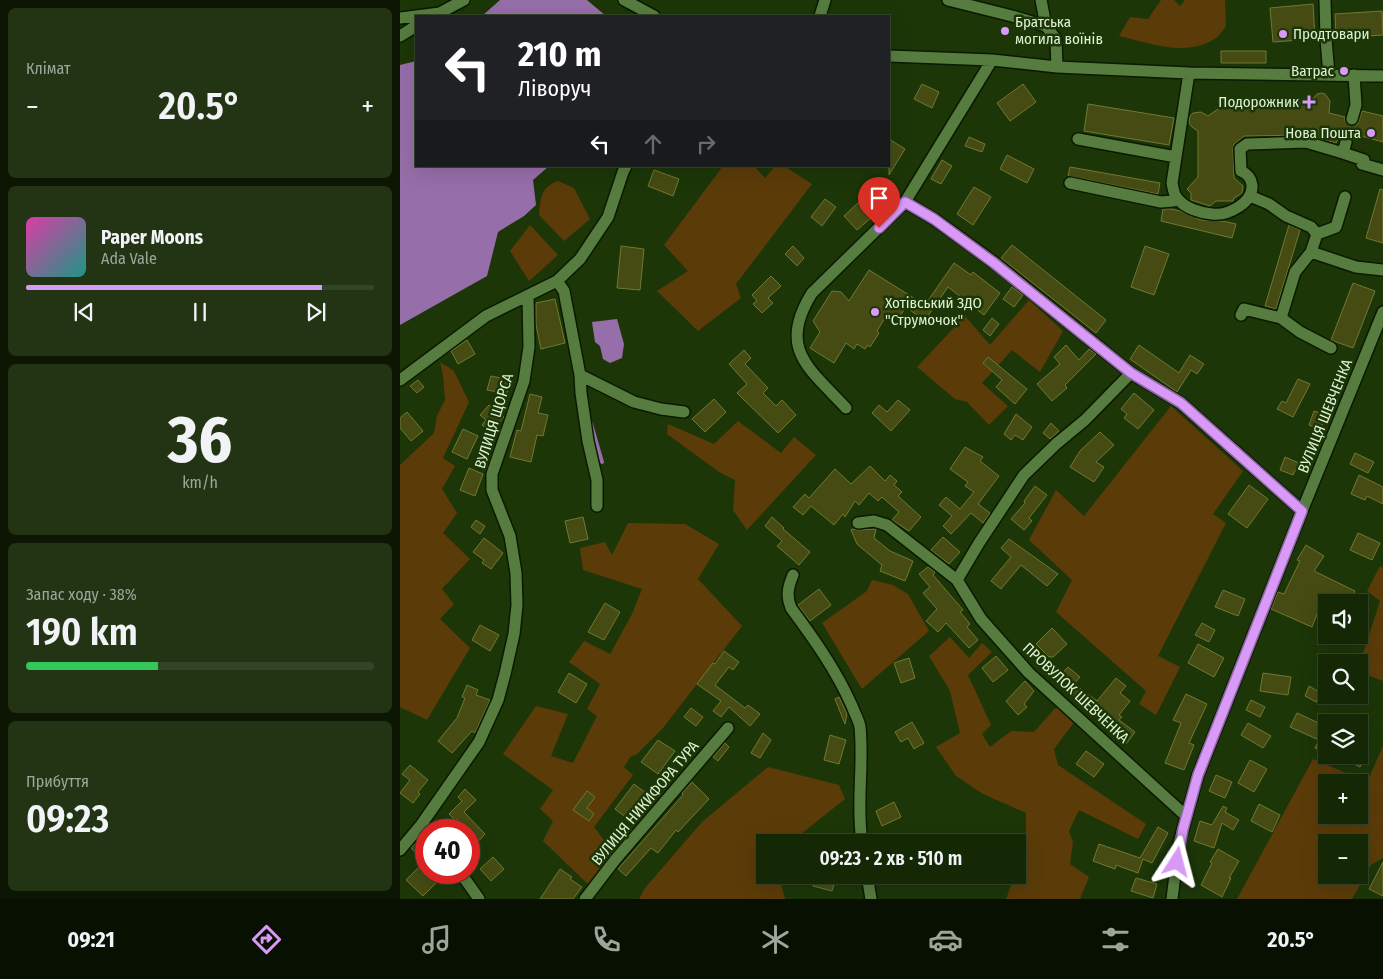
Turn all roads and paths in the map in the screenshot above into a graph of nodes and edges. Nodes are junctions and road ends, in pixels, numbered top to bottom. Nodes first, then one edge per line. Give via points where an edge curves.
1 (464, 0) edge
2 (624, 0) edge
3 (825, 0) edge
4 (948, 0) edge
5 (1041, 0) edge
6 (1325, 0) edge
7 (437, 14) edge
8 (652, 15) edge
9 (820, 15) edge
10 (415, 16) edge
11 (400, 18) edge
12 (1046, 26) junction
13 (415, 27) edge
14 (400, 36) edge
15 (890, 56) edge
16 (992, 60) junction
17 (1058, 67) junction
18 (1189, 73) junction
19 (1329, 75) junction
20 (1354, 75) junction
21 (1383, 76) edge
22 (1352, 119) tunnel mouth
23 (1078, 139) dead end
24 (1346, 142) tunnel mouth
25 (1343, 153) junction
26 (1176, 157) junction
27 (626, 167) edge
28 (1383, 170) edge
29 (1070, 183) dead end
30 (1250, 196) junction
31 (1345, 197) dead end
32 (1177, 198) junction
33 (905, 202) junction
34 (1317, 234) junction
35 (1311, 252) junction
36 (1383, 270) edge
37 (557, 281) junction
38 (528, 295) junction
39 (1383, 312) edge
40 (1241, 315) dead end
41 (1281, 318) junction
42 (1331, 348) dead end
43 (1131, 373) junction
44 (580, 375) junction
45 (400, 380) edge
46 (846, 408) dead end
47 (684, 412) dead end
48 (597, 506) dead end
49 (1302, 511) junction
50 (858, 523) dead end
51 (793, 575) dead end
52 (957, 580) junction
53 (728, 728) dead end
54 (1186, 816) junction
55 (429, 819) edge
56 (861, 834) edge
57 (415, 836) edge
58 (400, 850) edge
59 (468, 884) edge
60 (868, 884) edge
61 (478, 899) edge
62 (585, 899) edge
63 (871, 899) edge
64 (1172, 899) edge

1 - 7 street
2 - 8 street
3 - 9 street
4 - 12 street
5 - 12 street
6 - 19 street
10 - 11 street
12 - 17 street via 1056,39
13 - 14 street
15 - 16 street
16 - 17 street
16 - 33 street
17 - 18 street
18 - 19 street
18 - 26 street
19 - 20 street
20 - 21 street
20 - 22 street via 1356,105
23 - 26 street
24 - 25 street
25 - 28 street via 1364,160 1362,164
25 - 30 street via 1306,142 1247,144 1240,148 1241,171 1251,180
26 - 32 street via 1172,183
27 - 37 street via 608,217 580,259
29 - 32 street via 1161,202
30 - 32 street via 1234,209 1213,214 1190,209
30 - 34 street via 1311,227
31 - 34 street via 1336,227
33 - 43 street via 994,263
33 - 46 street via 812,293 798,322 797,344 803,361
34 - 35 street
35 - 36 street via 1356,267
35 - 41 street via 1295,272
37 - 38 street
37 - 44 street via 564,291
38 - 45 street via 486,316
38 - 55 street, ВУЛИЦЯ ЩОРСА via 529,347 524,381 492,474 492,490 510,536 516,573 514,634 498,700 488,722
39 - 49 street, ВУЛИЦЯ ШЕВЧЕНКА
40 - 41 street via 1244,309
41 - 42 street
43 - 49 street via 1181,403
43 - 52 street via 1024,475
44 - 47 street via 634,402
44 - 48 street via 588,441 597,480
49 - 54 street, ВУЛИЦЯ ШЕВЧЕНКА via 1198,775
50 - 52 street, ПРОВУЛОК ШЕВЧЕНКА via 874,521 887,524
51 - 56 street via 788,585 791,608 826,656 860,725
52 - 54 street, ПРОВУЛОК ШЕВЧЕНКА via 981,619 1029,674
53 - 62 street, ВУЛИЦЯ НИКИФОРА ТУРА via 614,860
54 - 64 street, ВУЛИЦЯ ШЕВЧЕНКА
57 - 58 street, ВУЛИЦЯ ЩОРСА
59 - 61 street
60 - 63 street

